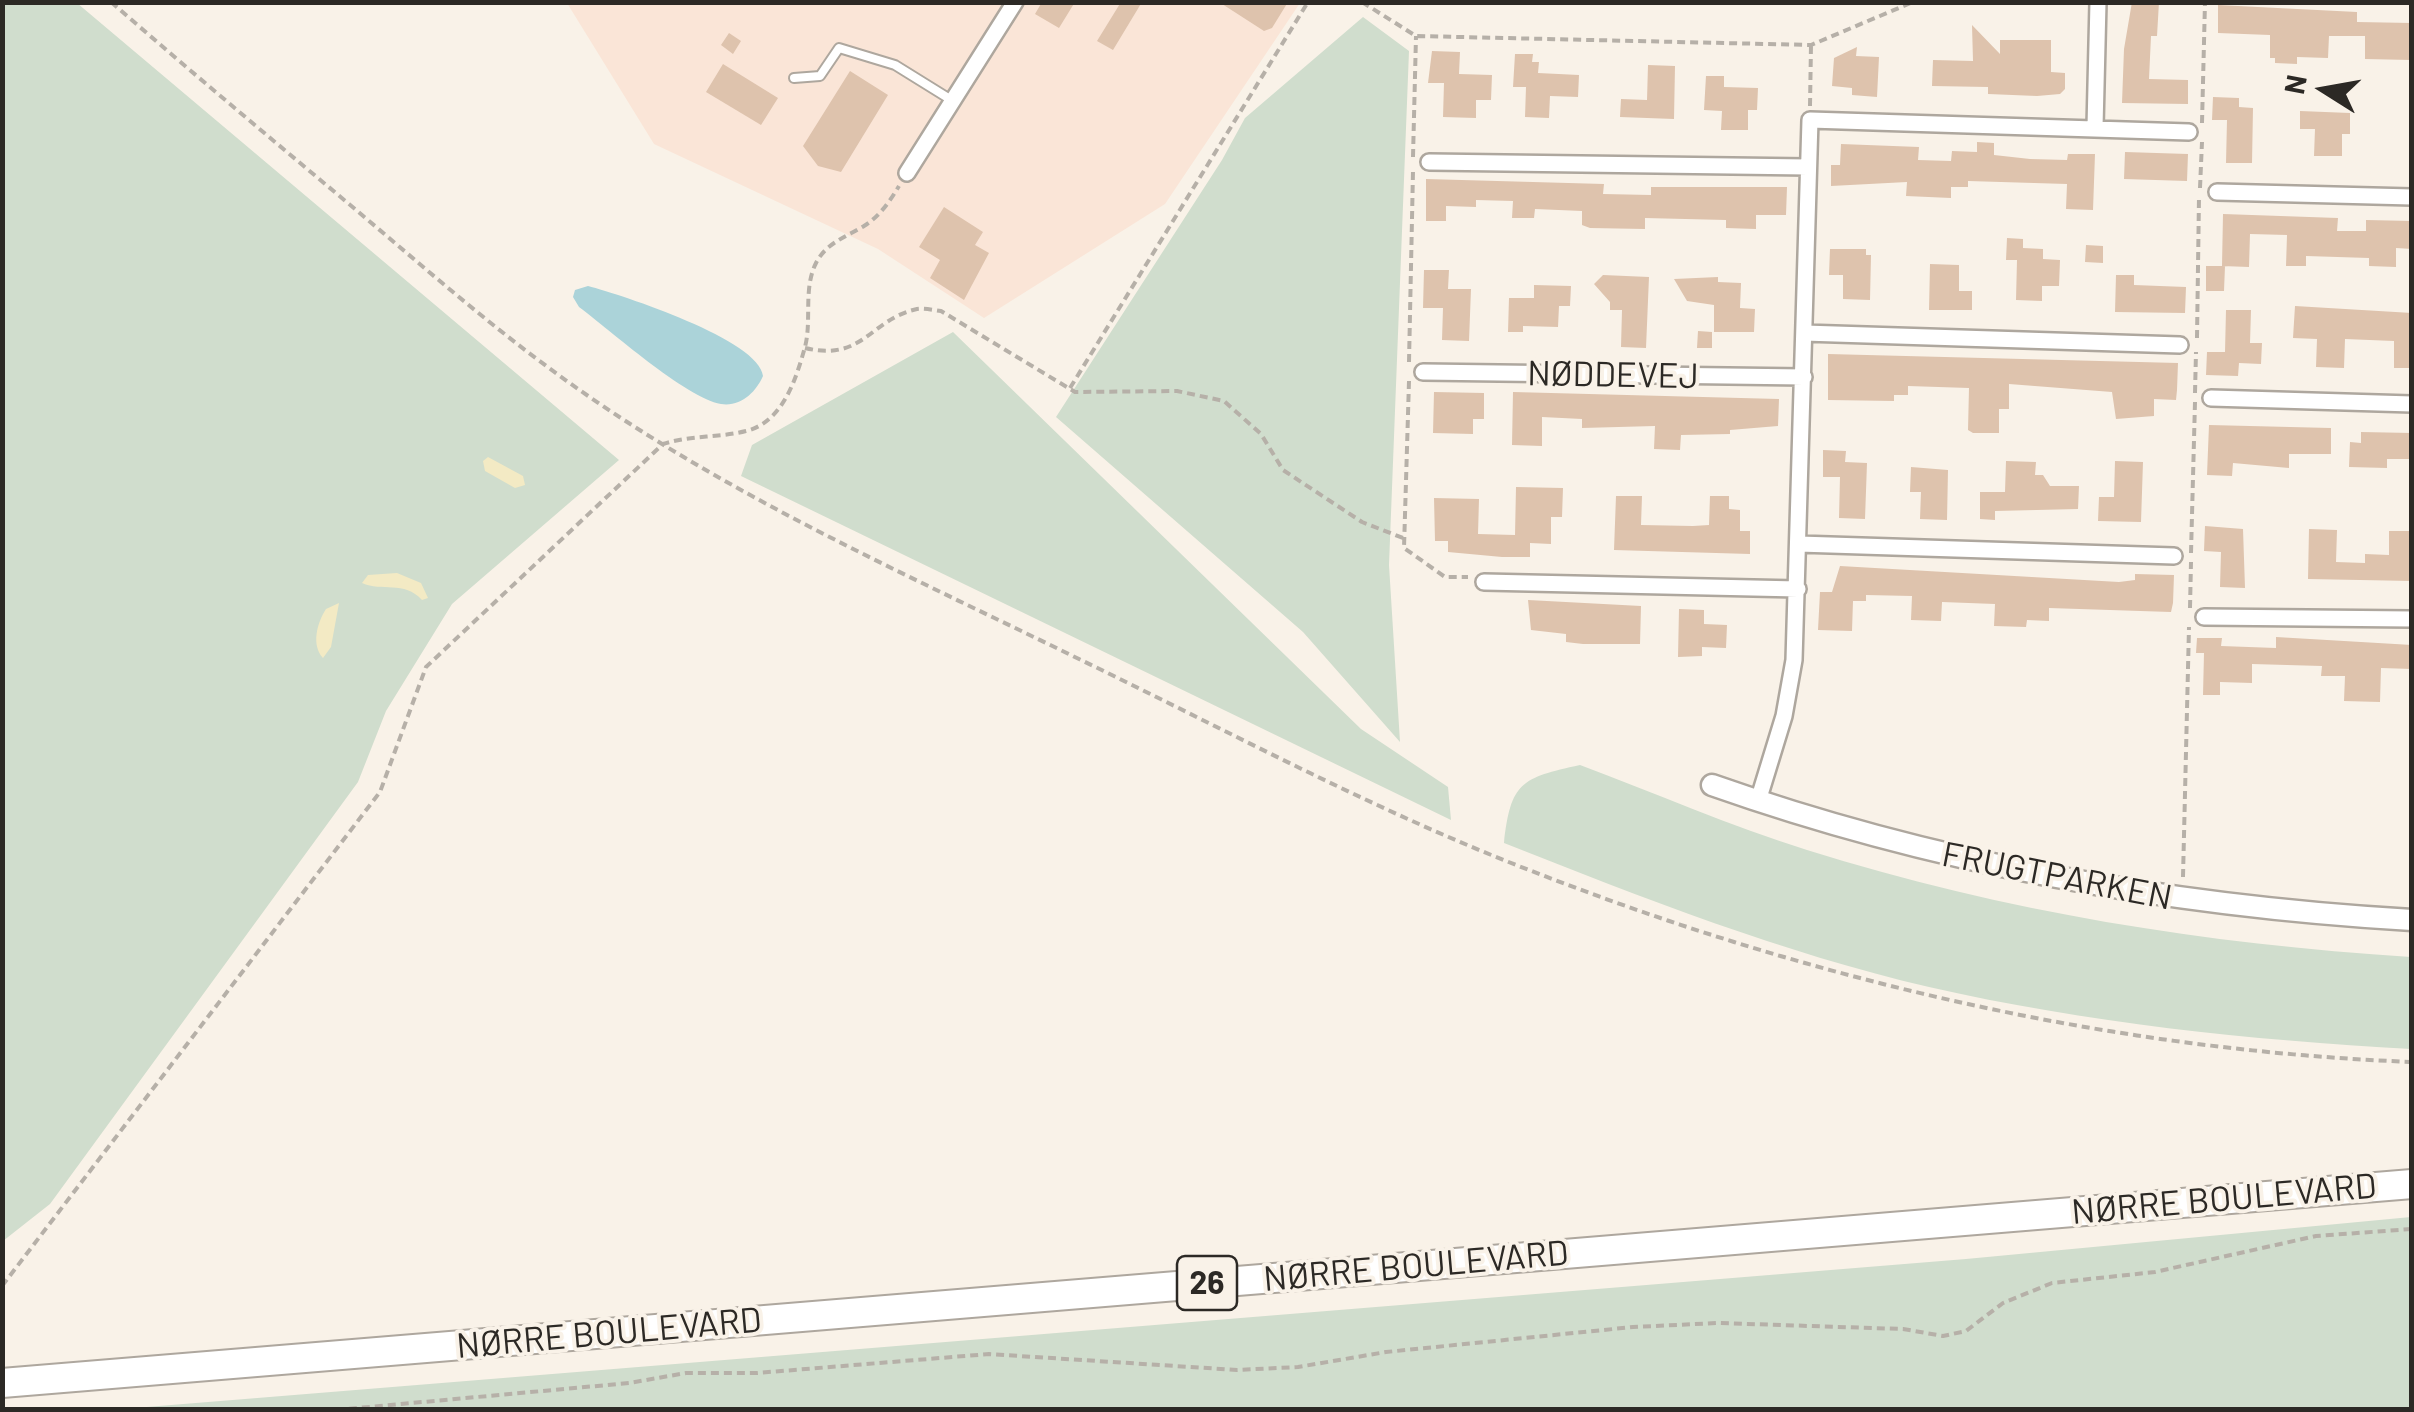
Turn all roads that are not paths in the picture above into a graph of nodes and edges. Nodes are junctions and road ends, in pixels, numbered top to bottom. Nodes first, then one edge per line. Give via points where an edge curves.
1 (1015, 2) edge
2 (2098, 2) edge
3 (794, 78) dead end
4 (953, 102) junction
5 (2095, 127) junction
6 (2189, 132) dead end
7 (1429, 162) dead end
8 (1808, 167) junction
9 (908, 173) road end
10 (2217, 192) dead end
11 (2412, 197) edge
12 (1804, 333) junction
13 (2180, 345) dead end
14 (1423, 372) dead end
15 (1804, 377) junction
16 (2211, 398) dead end
17 (2412, 404) edge
18 (1799, 544) junction
19 (2174, 556) dead end
20 (1484, 582) road end
21 (1798, 589) junction
22 (2204, 617) dead end
23 (2412, 620) edge
24 (1712, 785) dead end
25 (1758, 802) junction
26 (2412, 920) edge
27 (2412, 1184) edge
28 (2, 1383) edge

1 - 4 street
2 - 5 street
3 - 4 lane via 820,76 839,48 895,65
4 - 9 street
5 - 6 street
5 - 8 street via 1810,120
7 - 8 street
8 - 12 street
10 - 11 street
12 - 13 street
12 - 15 street
14 - 15 street, NØDDEVEJ
15 - 18 street
16 - 17 street
18 - 19 street
18 - 21 street
20 - 21 street
21 - 25 street via 1784,716
22 - 23 street
24 - 25 street, FRUGTPARKEN
25 - 26 street, FRUGTPARKEN via 1962,859 2183,900
27 - 28 highway, NØRRE BOULEVARD / 26

